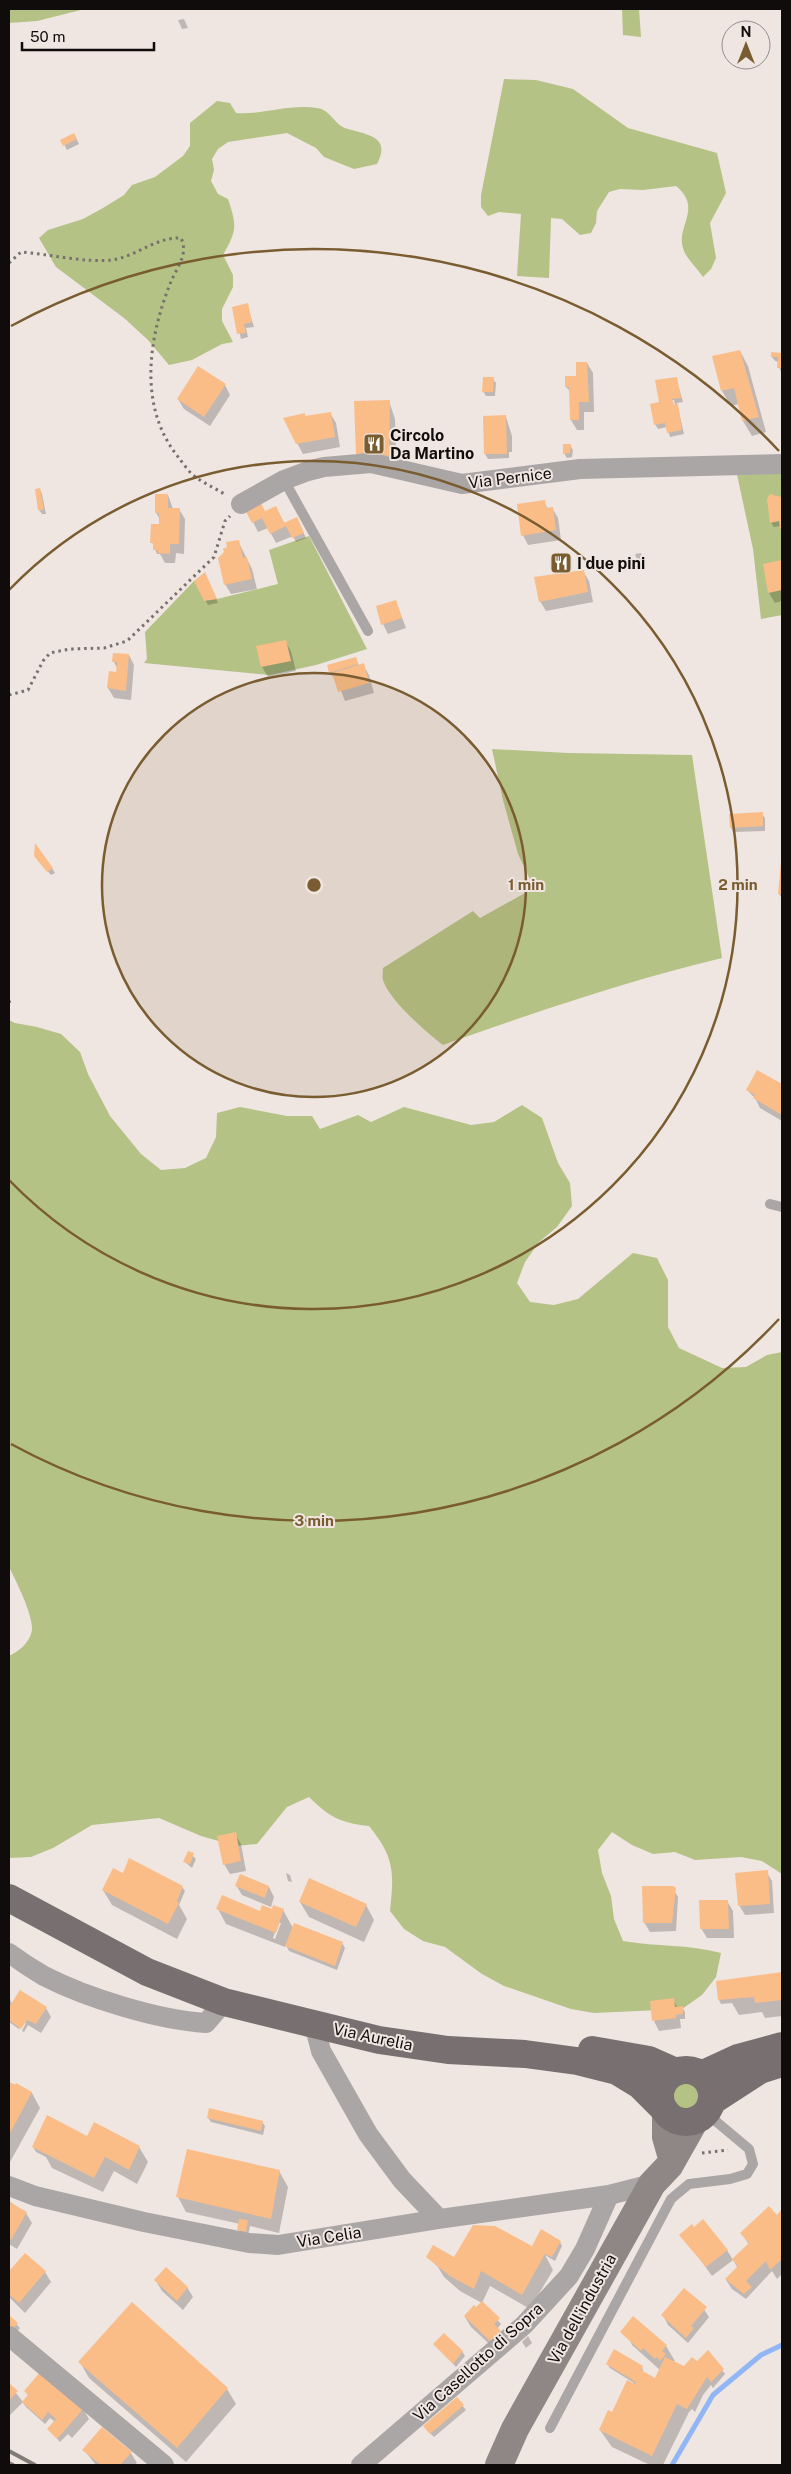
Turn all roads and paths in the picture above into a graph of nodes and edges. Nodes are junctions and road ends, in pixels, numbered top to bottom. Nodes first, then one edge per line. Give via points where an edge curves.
1 (9, 263) edge
2 (782, 464) edge
3 (284, 480) junction
4 (241, 504) junction
5 (368, 631) dead end
6 (9, 695) edge
7 (770, 1204) dead end
8 (782, 1207) edge
9 (9, 1898) edge
10 (9, 1953) edge
11 (224, 2002) junction
12 (314, 2024) junction
13 (782, 2046) edge
14 (525, 2054) junction
15 (782, 2063) edge
16 (689, 2073) junction
17 (664, 2110) junction
18 (704, 2111) junction
19 (672, 2158) junction
20 (652, 2184) junction
21 (9, 2186) edge
22 (609, 2195) junction
23 (439, 2219) junction
24 (9, 2336) edge
25 (550, 2428) dead end
26 (164, 2465) edge
27 (361, 2465) edge
28 (499, 2465) edge

1 - 4 path via 20,252 112,260 171,238 181,238 184,254 170,283 151,353 153,400 164,438 193,475
2 - 3 street, Via Pernice via 580,469 462,484 371,463 324,467
3 - 4 street, Via Pernice
3 - 5 lane
4 - 6 path via 225,522 214,556 127,641 104,648 50,653 28,690
7 - 8 lane
9 - 11 main road, Via Aurelia via 147,1972
10 - 11 street via 45,1976 108,2001 183,2022 206,2023
11 - 12 main road, Via Aurelia
12 - 14 main road, Via Aurelia via 379,2040 448,2050
12 - 23 street via 321,2051 368,2134 402,2180
13 - 16 main road
14 - 16 main road, Via Aurelia via 590,2050 620,2053
14 - 17 main road, Via Aurelia via 577,2060 618,2071 640,2085
15 - 18 main road via 760,2070
16 - 17 main road via 664,2084 661,2100
16 - 18 main road via 710,2086
17 - 18 main road via 676,2120
17 - 19 street
18 - 19 street, Via dell'industria
18 - 25 lane via 745,2145 753,2164 747,2174 690,2184 671,2199
19 - 20 street, Via dell'industria
20 - 22 street, Via Celia
20 - 28 street, Via dell'industria via 515,2429
21 - 23 street, Via Celia via 35,2196 135,2220 249,2243 278,2245
22 - 23 street, Via Celia
22 - 27 street, Via Casellotto di Sopra via 569,2276 524,2325
24 - 26 street

